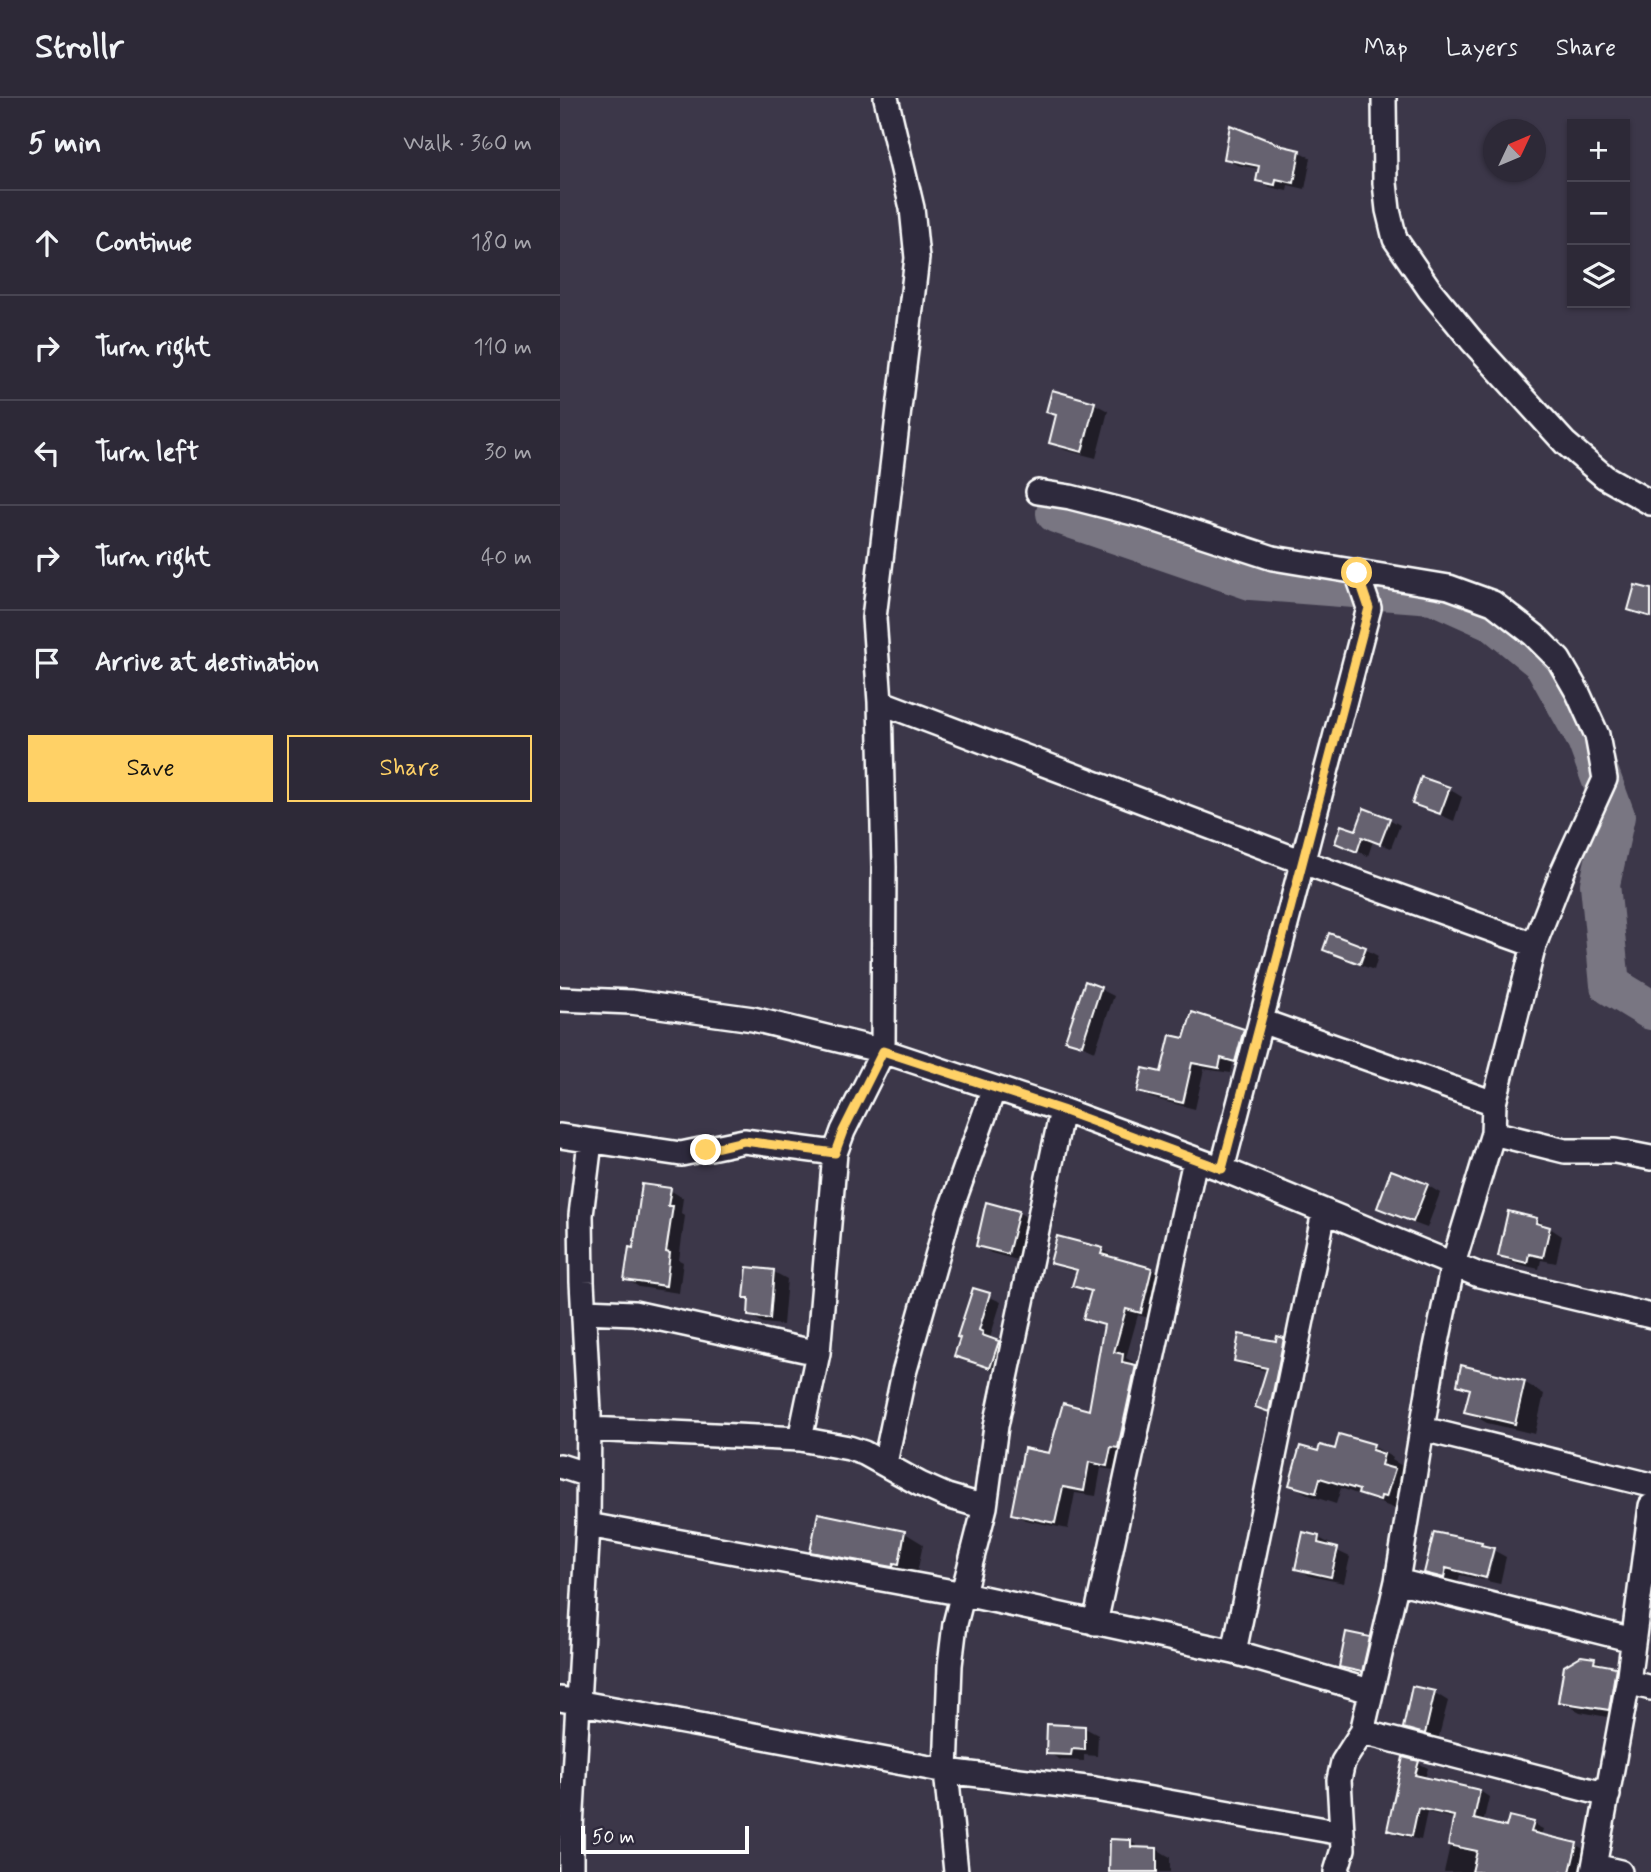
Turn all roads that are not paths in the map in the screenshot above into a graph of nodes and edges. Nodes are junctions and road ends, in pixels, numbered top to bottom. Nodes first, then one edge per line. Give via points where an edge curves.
1 (886, 98) edge
2 (1384, 98) edge
3 (1038, 492) dead end
4 (1651, 503) edge
5 (1357, 573) junction
6 (880, 702) junction
7 (1303, 862) junction
8 (1534, 945) junction
9 (560, 999) edge
10 (1261, 1021) junction
11 (883, 1051) junction
12 (994, 1088) junction
13 (1494, 1102) junction
14 (1062, 1110) junction
15 (1493, 1133) junction
16 (560, 1136) edge
17 (590, 1142) junction
18 (835, 1153) junction
19 (1651, 1158) edge
20 (1195, 1160) junction
21 (1222, 1169) junction
22 (1324, 1212) junction
23 (1453, 1264) junction
24 (584, 1311) junction
25 (1651, 1316) edge
26 (818, 1353) junction
27 (589, 1429) junction
28 (1423, 1429) junction
29 (800, 1439) junction
30 (885, 1463) junction
31 (560, 1466) edge
32 (588, 1475) junction
33 (1651, 1485) edge
34 (1651, 1506) edge
35 (985, 1507) junction
36 (588, 1525) junction
37 (1397, 1581) junction
38 (964, 1594) junction
39 (1095, 1623) junction
40 (1633, 1640) junction
41 (1234, 1652) junction
42 (1628, 1682) junction
43 (1651, 1688) edge
44 (1370, 1691) junction
45 (569, 1700) edge
46 (1362, 1732) junction
47 (946, 1771) junction
48 (1608, 1795) junction
49 (1342, 1833) junction
50 (1594, 1869) edge
51 (571, 1872) edge
52 (956, 1872) edge
53 (1336, 1872) edge
54 (1620, 1872) edge

1 - 6 street via 912,208 917,258 874,618
2 - 4 street via 1385,183 1395,239 1472,341 1566,443 1605,477
3 - 5 street via 1141,515 1273,558
5 - 7 street via 1369,608
5 - 8 street via 1449,587 1493,603 1559,660 1578,693 1597,735 1605,779
6 - 7 street
6 - 11 street
7 - 8 street
7 - 10 street
8 - 13 street
9 - 11 street via 631,1002 753,1019
10 - 13 street
10 - 21 street
11 - 12 street
11 - 18 street
12 - 14 street
12 - 30 street via 949,1214 904,1373
13 - 15 street
14 - 20 street
14 - 35 street via 996,1426
15 - 19 street via 1565,1151 1615,1151
15 - 23 street
16 - 17 street
17 - 18 street via 681,1154 744,1141
17 - 24 street via 582,1207
18 - 26 street
20 - 21 street
20 - 39 street
21 - 22 street
22 - 23 street
22 - 41 street
23 - 25 street via 1505,1283
23 - 28 street
24 - 26 street via 634,1313
24 - 27 street
26 - 29 street
27 - 29 street
27 - 32 street
28 - 33 street
28 - 37 street
29 - 30 street via 849,1448
30 - 35 street via 947,1496
31 - 32 street
32 - 36 street
34 - 40 street
35 - 38 street
36 - 38 street
36 - 45 street
37 - 40 street
37 - 44 street
38 - 39 street
38 - 47 street via 950,1665
39 - 41 street
40 - 42 street
41 - 44 street
42 - 43 street
42 - 48 street
44 - 46 street
45 - 47 street
45 - 51 street
46 - 48 street
46 - 49 street via 1343,1762 1339,1780
47 - 49 street via 1095,1789
47 - 52 street
48 - 50 street
49 - 53 street
50 - 54 street

